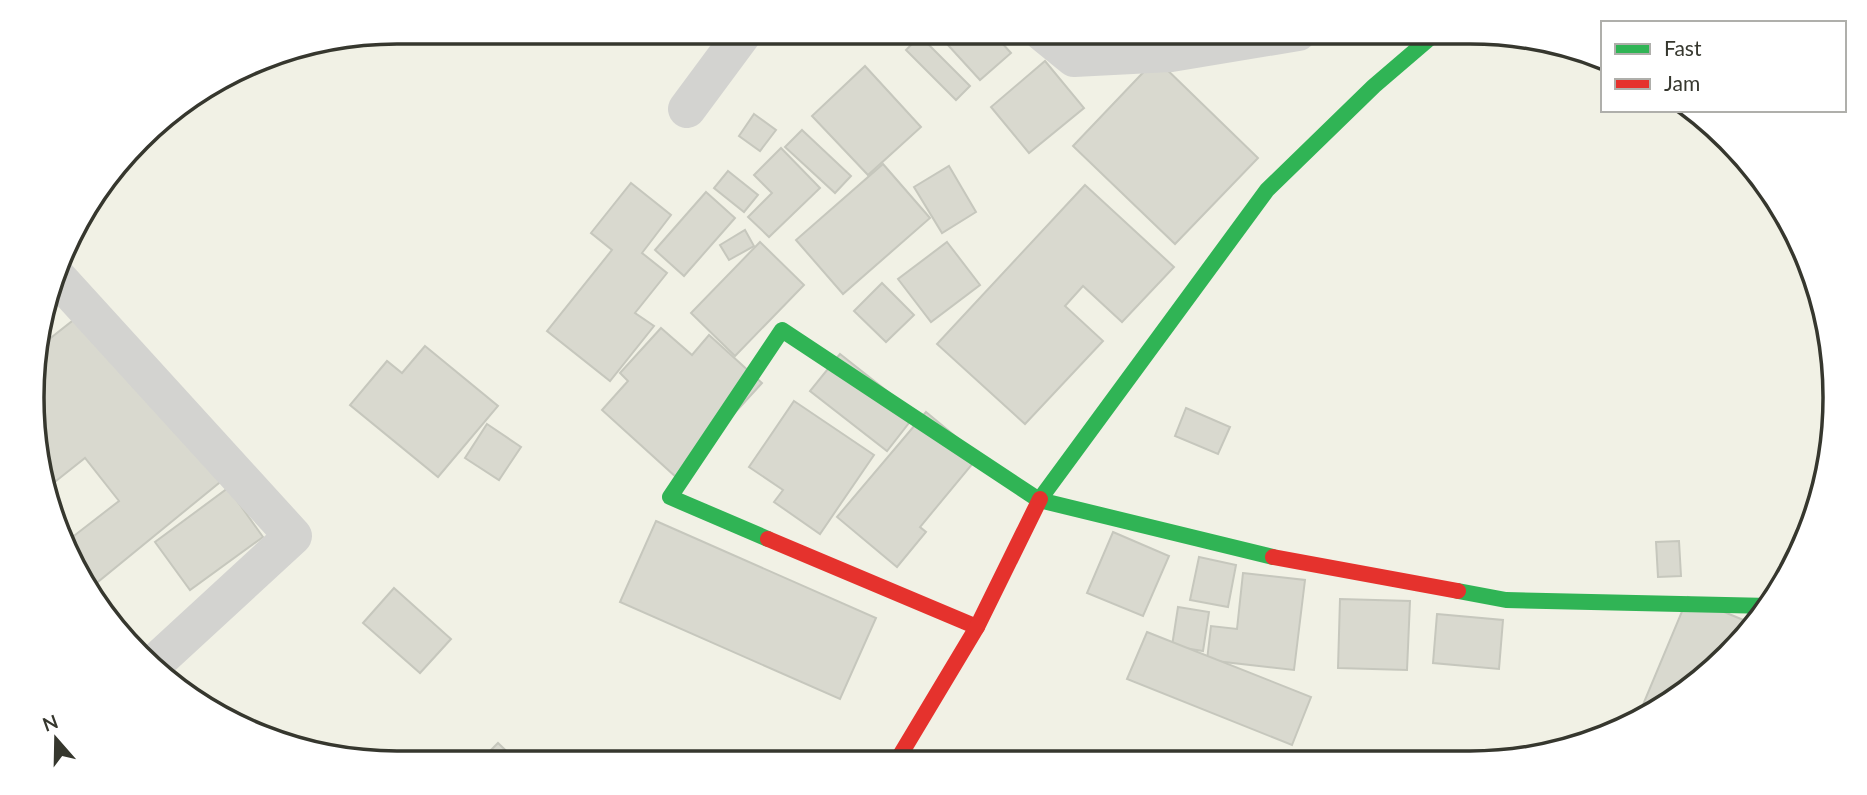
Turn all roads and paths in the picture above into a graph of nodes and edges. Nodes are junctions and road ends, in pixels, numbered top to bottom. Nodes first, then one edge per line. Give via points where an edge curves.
1 (735, 44) edge
2 (1057, 44) edge
3 (1225, 44) edge
4 (1421, 44) edge
5 (687, 109) dead end
6 (63, 284) edge
7 (1039, 500) junction
8 (1755, 606) edge
9 (977, 627) junction
10 (159, 659) edge
11 (903, 751) edge

1 - 5 street
2 - 3 street via 1074,58 1171,53
4 - 7 street via 1267,190
6 - 10 street via 293,536
7 - 8 street via 1283,559 1506,600
7 - 9 street
7 - 9 street via 782,330 670,497
9 - 11 street

